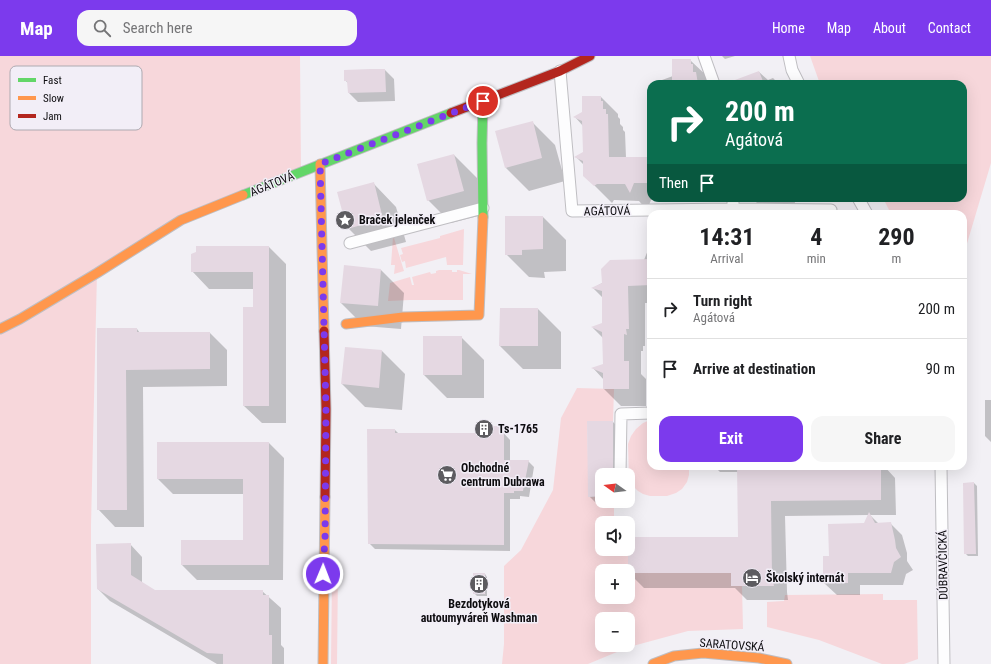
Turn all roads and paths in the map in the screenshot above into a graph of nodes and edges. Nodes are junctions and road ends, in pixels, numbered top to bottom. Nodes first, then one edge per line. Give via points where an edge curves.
1 (590, 56) edge
2 (704, 56) edge
3 (789, 56) edge
4 (560, 71) junction
5 (713, 80) edge
6 (797, 80) edge
7 (483, 101) junction
8 (320, 164) junction
9 (735, 207) edge
10 (483, 208) junction
11 (831, 210) dead end
12 (350, 243) dead end
13 (346, 324) dead end
14 (0, 329) edge
15 (647, 413) edge
16 (620, 468) edge
17 (941, 470) edge
18 (672, 660) edge
19 (323, 664) edge
20 (654, 664) edge
21 (786, 664) edge
22 (944, 664) edge

1 - 4 street, AGÁTOVÁ
2 - 5 street
3 - 6 street
4 - 7 street, AGÁTOVÁ
4 - 9 street, AGÁTOVÁ via 572,211
7 - 8 street, AGÁTOVÁ
7 - 10 street
8 - 14 street, AGÁTOVÁ via 181,220 20,320
8 - 19 street via 326,409
9 - 11 street
10 - 12 street
10 - 13 street via 479,315 403,317
15 - 16 street via 621,414
17 - 22 street, DÚBRAVČICKÁ
18 - 20 street, SARATOVSKÁ
18 - 21 street, SARATOVSKÁ via 711,653 759,658

